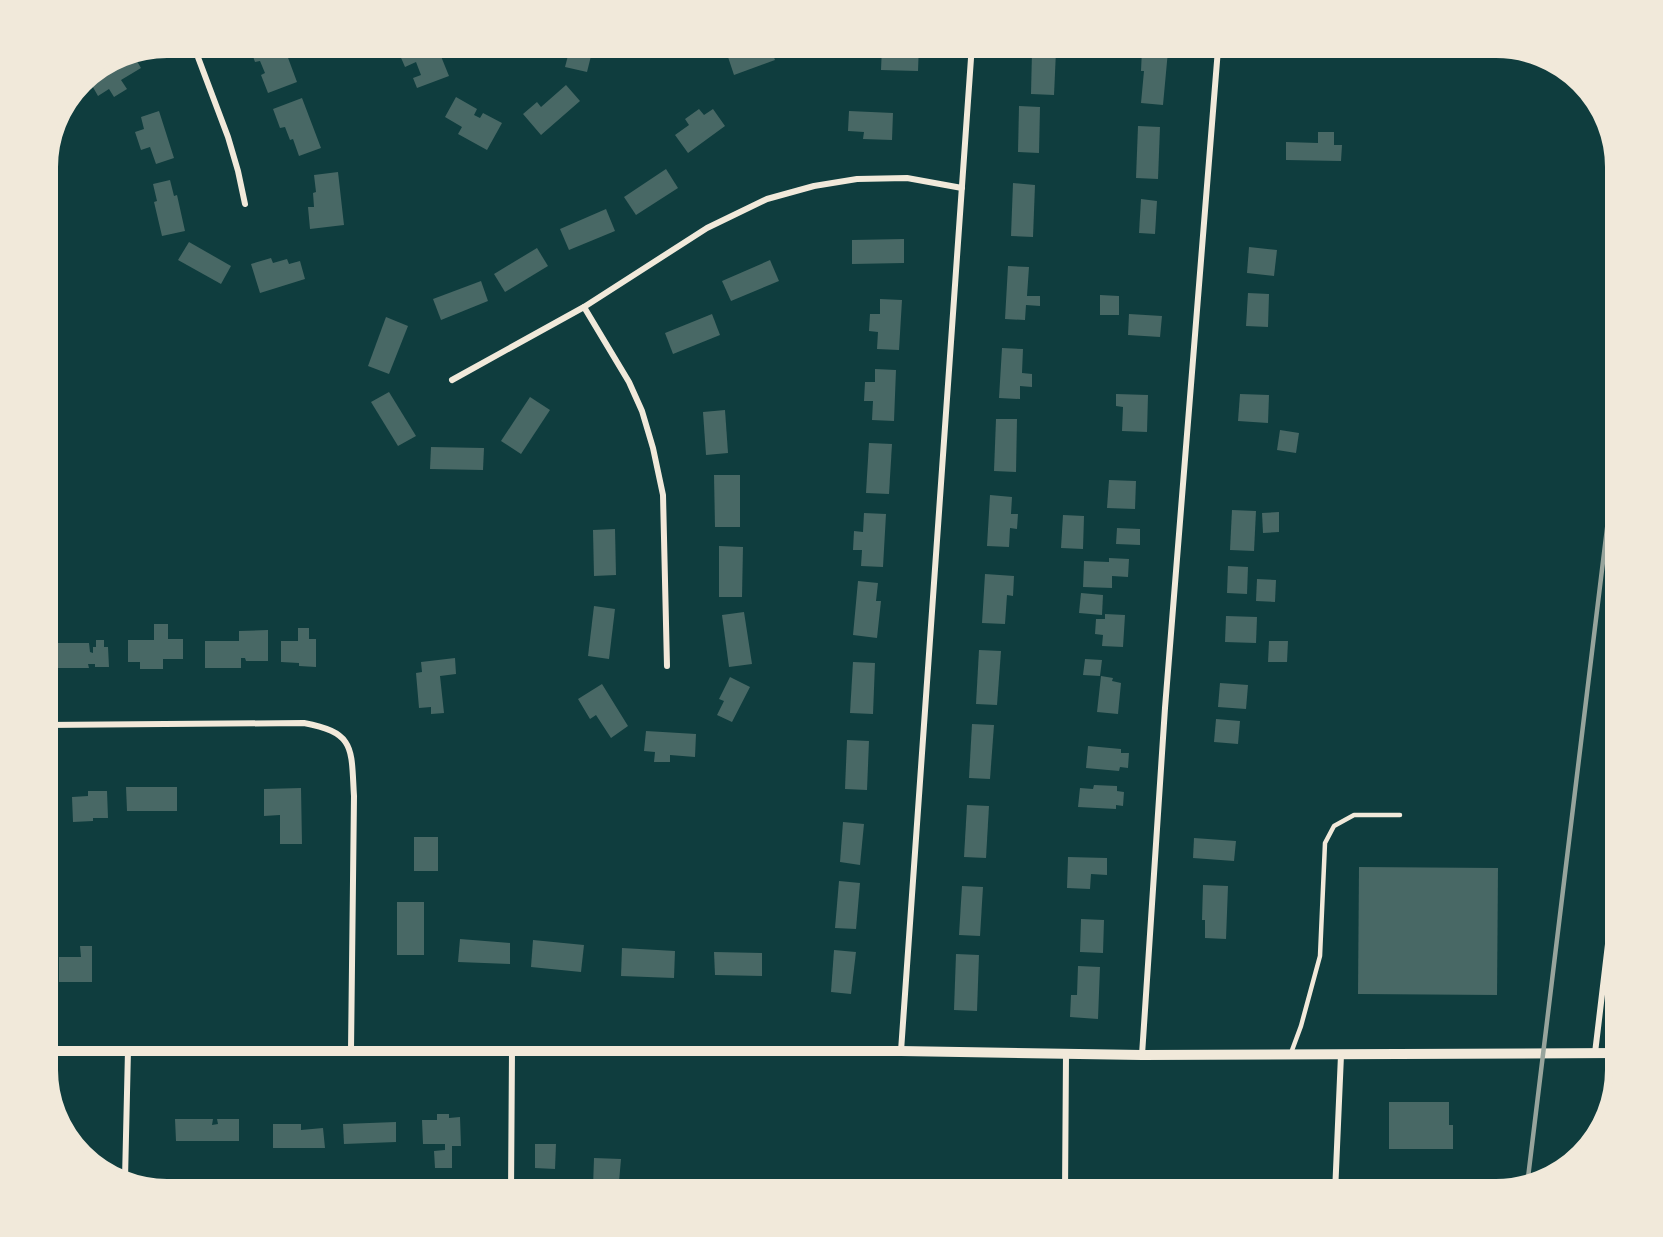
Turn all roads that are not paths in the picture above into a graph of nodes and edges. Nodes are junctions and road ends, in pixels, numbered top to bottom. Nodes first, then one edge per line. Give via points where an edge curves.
1 (197, 54) edge
2 (971, 54) edge
3 (1216, 54) edge
4 (962, 188) junction
5 (245, 204) dead end
6 (584, 307) junction
7 (452, 380) dead end
8 (667, 666) dead end
9 (54, 725) edge
10 (1400, 814) dead end
11 (1609, 940) edge
12 (128, 1050) junction
13 (351, 1050) junction
14 (512, 1050) junction
15 (54, 1051) edge
16 (901, 1051) junction
17 (1595, 1053) junction
18 (1609, 1053) edge
19 (1066, 1055) junction
20 (1142, 1055) junction
21 (1291, 1055) junction
22 (1341, 1055) junction
23 (125, 1174) edge
24 (511, 1183) edge
25 (1065, 1183) edge
26 (1335, 1183) edge

1 - 5 street via 228,134
2 - 4 street
3 - 20 street
4 - 6 street via 907,178 857,180 814,186 767,199 707,228
4 - 16 street
6 - 7 street
6 - 8 street via 629,382 648,427 656,460 663,495
9 - 13 street via 304,723 342,736 352,755 354,796
10 - 21 lane via 1354,815 1334,826 1325,843 1320,956
11 - 17 street
12 - 13 street
12 - 15 street
12 - 23 street
13 - 14 street
14 - 16 street
14 - 24 street
16 - 19 street
17 - 18 street
17 - 22 street
19 - 20 street
19 - 25 street
20 - 21 street
21 - 22 street
22 - 26 street

